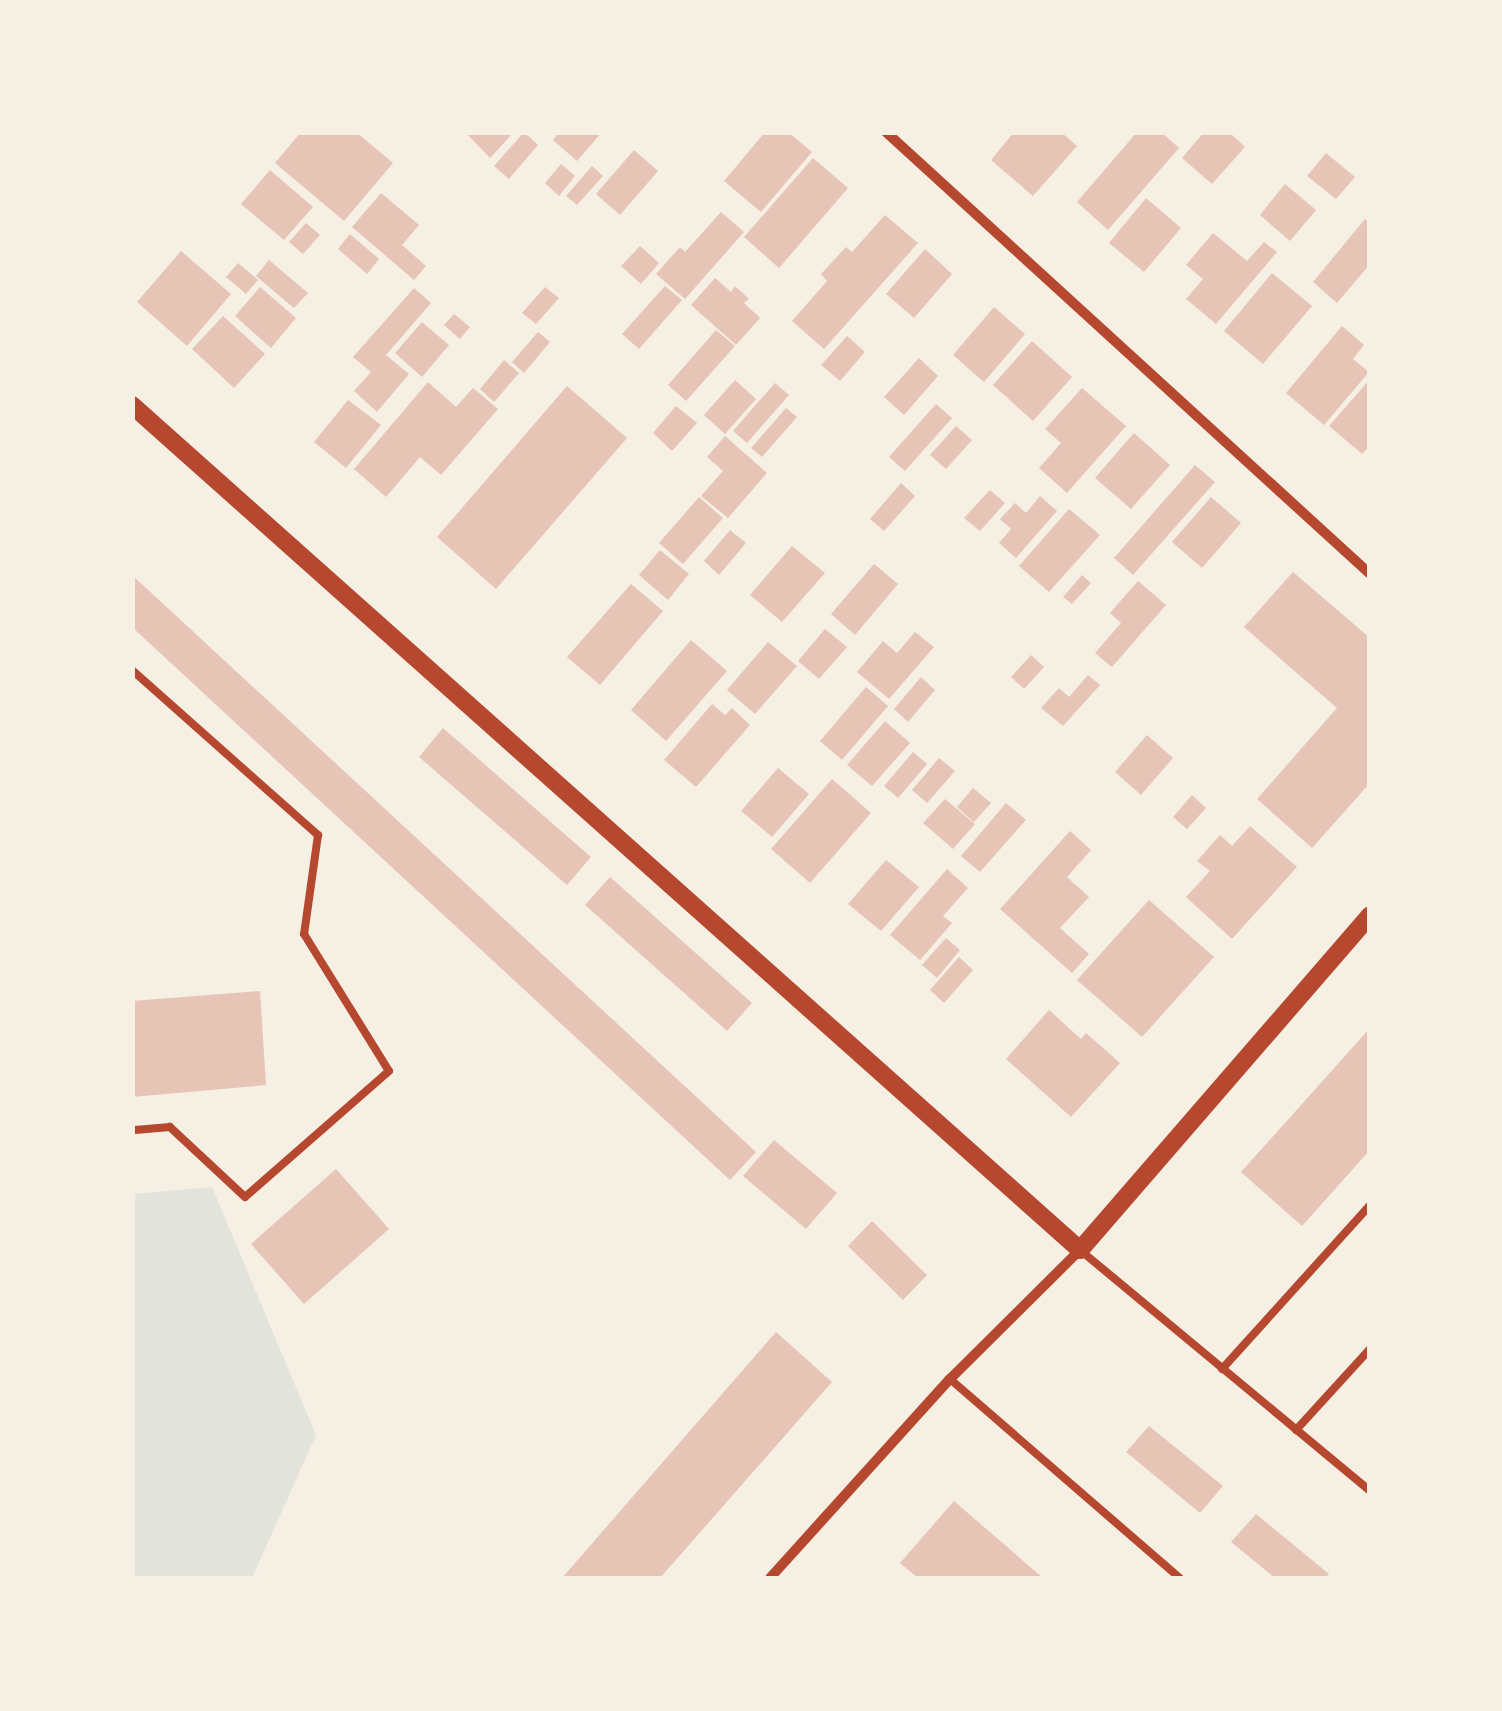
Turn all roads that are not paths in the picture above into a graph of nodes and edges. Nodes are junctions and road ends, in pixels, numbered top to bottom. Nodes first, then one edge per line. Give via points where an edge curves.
1 (886, 132) edge
2 (132, 405) edge
3 (1370, 574) edge
4 (132, 670) edge
5 (1370, 915) edge
6 (132, 1130) edge
7 (1370, 1205) edge
8 (1080, 1250) junction
9 (1370, 1348) edge
10 (1222, 1368) junction
11 (950, 1379) junction
12 (1296, 1430) junction
13 (1370, 1491) edge
14 (772, 1578) edge
15 (1180, 1578) edge

1 - 3 street
2 - 8 street
4 - 6 lane via 318,835 304,934 389,1071 246,1197 170,1127
5 - 8 street
7 - 10 lane
8 - 10 lane
8 - 11 street
9 - 12 lane
10 - 12 lane
11 - 14 street
11 - 15 lane
12 - 13 lane

